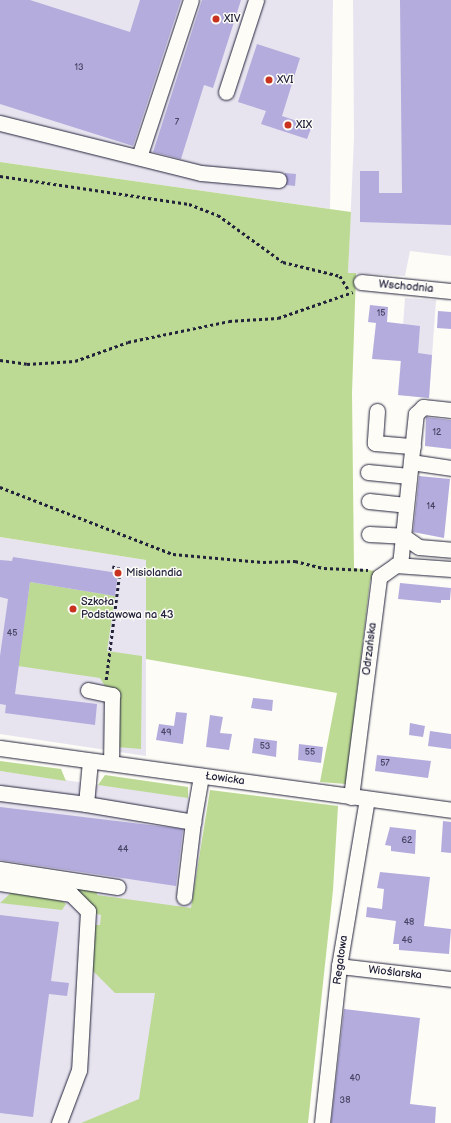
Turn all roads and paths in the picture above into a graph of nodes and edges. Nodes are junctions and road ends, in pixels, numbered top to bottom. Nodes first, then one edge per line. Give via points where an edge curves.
1 (191, 0) edge
2 (256, 0) edge
3 (226, 92) dead end
4 (0, 123) edge
5 (139, 157) junction
6 (0, 176) edge
7 (279, 180) dead end
8 (360, 287) joint
9 (451, 291) edge
10 (349, 292) junction
11 (0, 360) edge
12 (451, 410) edge
13 (377, 411) dead end
14 (413, 446) junction
15 (451, 468) edge
16 (410, 469) junction
17 (368, 472) dead end
18 (0, 487) edge
19 (369, 501) dead end
20 (406, 505) junction
21 (369, 534) dead end
22 (403, 536) junction
23 (451, 550) edge
24 (400, 566) junction
25 (112, 567) dead end
26 (451, 569) edge
27 (383, 572) junction
28 (105, 687) dead end
29 (88, 690) dead end
30 (0, 748) edge
31 (90, 761) junction
32 (111, 763) junction
33 (201, 776) junction
34 (0, 793) edge
35 (351, 796) junction
36 (367, 799) junction
37 (86, 804) junction
38 (451, 810) edge
39 (193, 822) junction
40 (0, 869) edge
41 (0, 882) edge
42 (118, 887) dead end
43 (184, 897) dead end
44 (339, 966) junction
45 (451, 979) edge
46 (59, 1123) edge
47 (322, 1123) edge

1 - 5 street
2 - 3 street
4 - 5 street
5 - 7 street via 201,173
6 - 10 path via 189,204 218,215 284,262 340,276
8 - 9 street, Wschodnia
8 - 10 path
10 - 11 path via 278,318 229,321 128,342 75,361 27,364
12 - 14 street via 423,407 416,414
13 - 14 street via 375,443
14 - 16 street
15 - 16 street
16 - 17 street
16 - 20 street
18 - 27 path via 173,554 263,562 295,561 324,568
19 - 20 street
20 - 22 street
21 - 22 street
22 - 23 street via 419,547
22 - 24 street
24 - 26 street
24 - 27 street
25 - 28 path via 120,569
27 - 35 street, Odrzańska via 379,577
29 - 32 street via 112,695
30 - 31 street, Łowicka
31 - 32 street, Łowicka
31 - 37 street
32 - 33 street, Łowicka
33 - 35 street, Łowicka
33 - 39 street
34 - 37 street
35 - 36 street, Łowicka
36 - 38 street, Łowicka
36 - 44 street, Regatowa
37 - 39 street
39 - 43 street
40 - 42 street
41 - 46 street via 71,894 88,911 79,1070
44 - 45 street, Wioślarska
44 - 47 street, Regatowa

